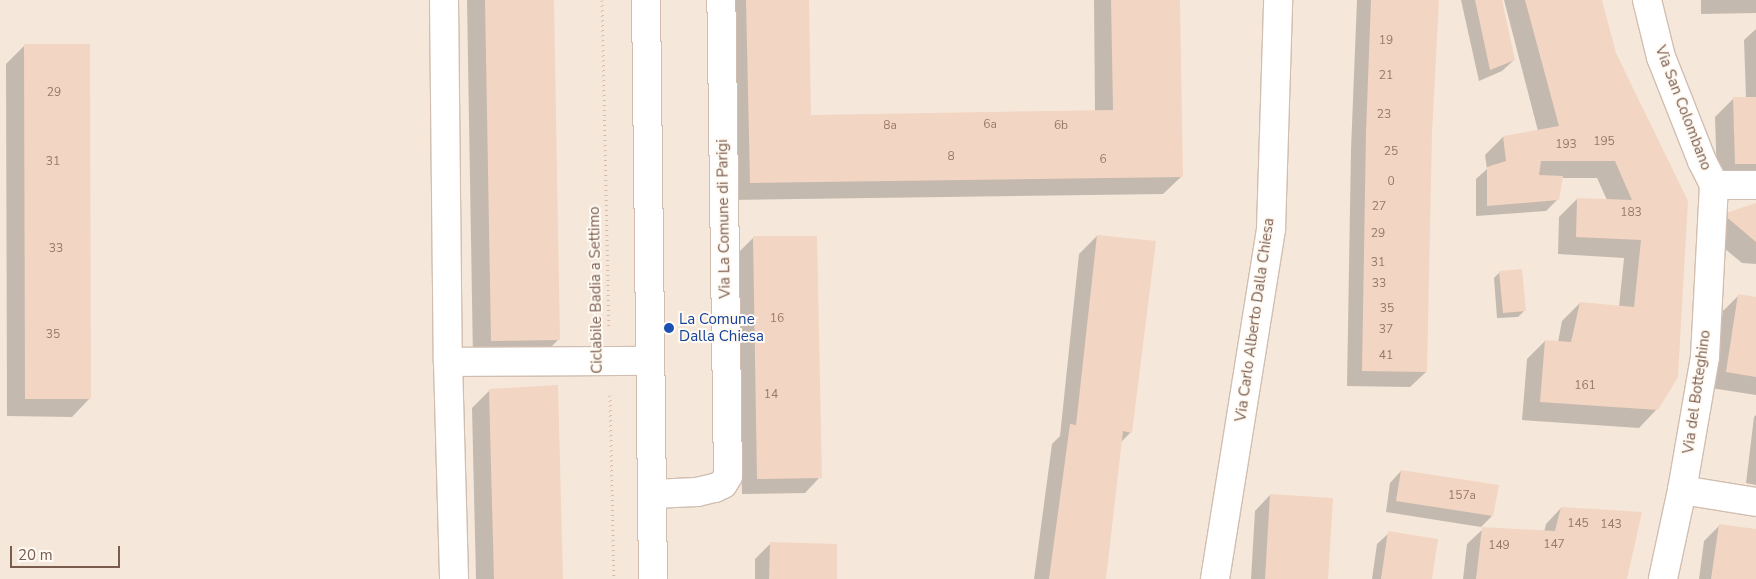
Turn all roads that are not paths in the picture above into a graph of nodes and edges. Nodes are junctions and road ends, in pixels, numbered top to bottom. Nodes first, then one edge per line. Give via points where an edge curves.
1 (444, 0) edge
2 (646, 0) edge
3 (721, 0) edge
4 (1278, 0) edge
5 (1647, 0) edge
6 (1714, 185) junction
7 (1756, 185) edge
8 (650, 360) junction
9 (448, 362) junction
10 (1682, 490) junction
11 (652, 494) junction
12 (1756, 502) edge
13 (454, 579) edge
14 (653, 579) edge
15 (1215, 579) edge
16 (1662, 579) edge

1 - 9 street
2 - 8 street
3 - 11 street, Via La Comune di Parigi via 728,476 715,488
4 - 15 street, Via Carlo Alberto Dalla Chiesa via 1270,230
5 - 6 street, Via San Colombano via 1661,57
6 - 7 street
6 - 10 street, Via del Botteghino via 1705,357
8 - 9 street
8 - 11 street
9 - 13 street
10 - 12 street
10 - 16 street, Via del Botteghino
11 - 14 street

